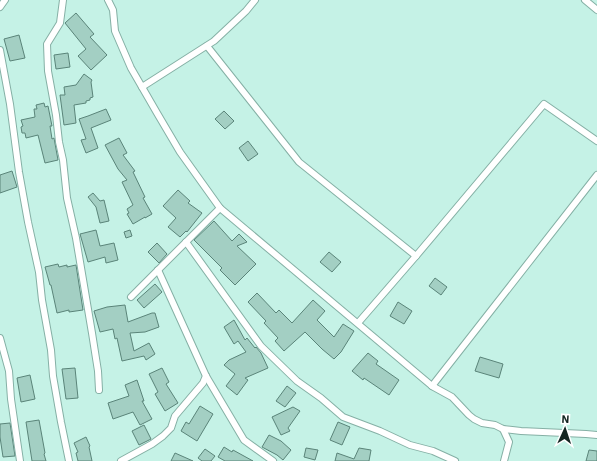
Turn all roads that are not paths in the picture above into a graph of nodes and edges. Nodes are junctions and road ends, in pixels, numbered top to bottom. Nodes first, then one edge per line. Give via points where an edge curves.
1 (5, 0) edge
2 (63, 0) edge
3 (108, 0) edge
4 (255, 0) edge
5 (585, 0) edge
6 (0, 7) edge
7 (597, 10) edge
8 (207, 46) junction
9 (0, 50) edge
10 (142, 87) junction
11 (597, 141) edge
12 (597, 175) edge
13 (220, 208) junction
14 (186, 242) junction
15 (416, 256) junction
16 (158, 270) junction
17 (131, 297) dead end
18 (358, 323) junction
19 (0, 338) edge
20 (206, 376) junction
21 (432, 386) junction
22 (99, 390) dead end
23 (503, 429) junction
24 (597, 435) edge
25 (20, 461) edge
26 (69, 461) edge
27 (120, 461) edge
28 (273, 461) edge
29 (455, 461) edge
30 (504, 461) edge

1 - 6 street
2 - 22 street via 60,23 47,44 48,71 67,198 92,333
3 - 10 street via 113,10 115,31
4 - 8 street
5 - 7 street
8 - 10 street
8 - 15 street via 299,162
9 - 26 street
10 - 13 street via 180,152
11 - 15 street via 544,104
12 - 21 street
13 - 14 street
13 - 18 street
14 - 16 street
14 - 29 street via 261,346 297,381 344,417
15 - 18 street
16 - 17 street
16 - 20 street
18 - 21 street
19 - 25 street via 9,371
20 - 27 street via 163,436
20 - 28 street via 244,440
21 - 23 street via 452,396 474,419
23 - 24 street
23 - 30 street via 509,442

